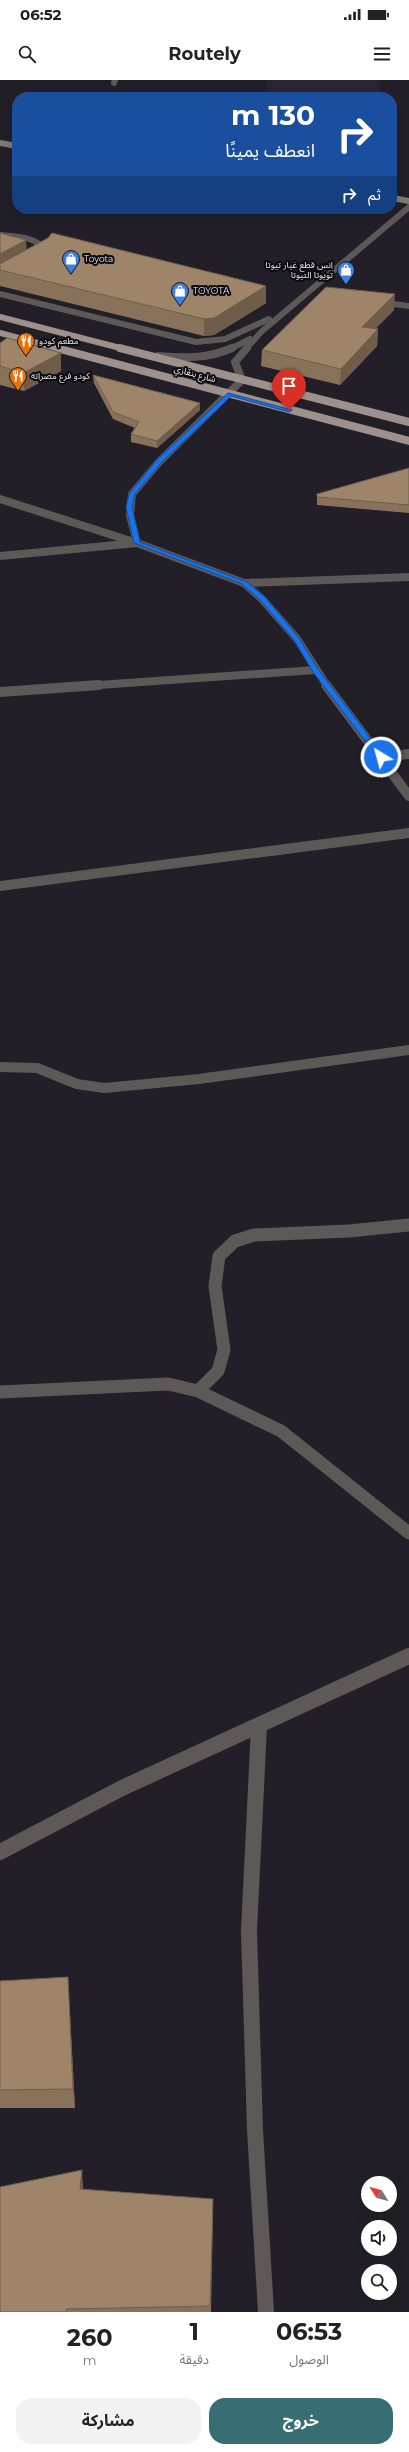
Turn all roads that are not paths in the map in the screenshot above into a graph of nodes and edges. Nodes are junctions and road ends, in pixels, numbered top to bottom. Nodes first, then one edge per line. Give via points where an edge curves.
1 (0, 143) edge
2 (12, 145) edge
3 (397, 199) edge
4 (409, 201) edge
5 (409, 207) edge
6 (0, 235) edge
7 (33, 258) edge
8 (307, 293) junction
9 (0, 294) edge
10 (315, 294) dead end
11 (370, 301) edge
12 (296, 304) junction
13 (409, 306) edge
14 (0, 317) edge
15 (0, 332) edge
16 (261, 332) junction
17 (145, 354) junction
18 (242, 380) junction
19 (230, 394) junction
20 (409, 422) edge
21 (409, 441) edge
22 (0, 499) edge
23 (137, 543) junction
24 (0, 556) edge
25 (409, 577) edge
26 (244, 583) junction
27 (315, 670) junction
28 (0, 692) edge
29 (409, 754) edge
30 (381, 757) junction
31 (409, 796) edge
32 (409, 833) edge
33 (0, 886) edge
34 (409, 1050) edge
35 (0, 1068) edge
36 (409, 1225) edge
37 (198, 1391) junction
38 (0, 1392) edge
39 (409, 1533) edge
40 (409, 1656) edge
41 (259, 1726) junction
42 (0, 1852) edge
43 (266, 2312) edge

1 - 2 main road
3 - 4 main road
5 - 8 street
6 - 7 street via 28,239 42,245 46,250
8 - 10 street
8 - 12 street
9 - 12 street via 185,341 206,343 232,337
11 - 13 street
12 - 16 street
14 - 17 main road, شارع بنغازي
15 - 19 main road, شارع بنغازي
16 - 17 street via 214,356 181,358
16 - 18 street via 235,362
17 - 18 main road, شارع بنغازي
18 - 19 street
18 - 20 main road, شارع بنغازي
19 - 21 main road, شارع بنغازي
19 - 23 street via 158,462 132,494 130,515
22 - 23 street
23 - 24 street
23 - 26 street
25 - 26 street
26 - 27 street via 262,599 297,639
27 - 28 street
27 - 30 street
29 - 30 street
30 - 31 street
32 - 33 street
34 - 35 street via 199,1079 104,1088 77,1084 37,1068
36 - 37 street via 349,1231 254,1235 235,1241 219,1256 215,1286 224,1350 218,1371
37 - 38 street via 168,1384
37 - 39 street via 282,1431
40 - 41 street
41 - 42 street via 122,1788
41 - 43 street via 249,1931 255,2130

